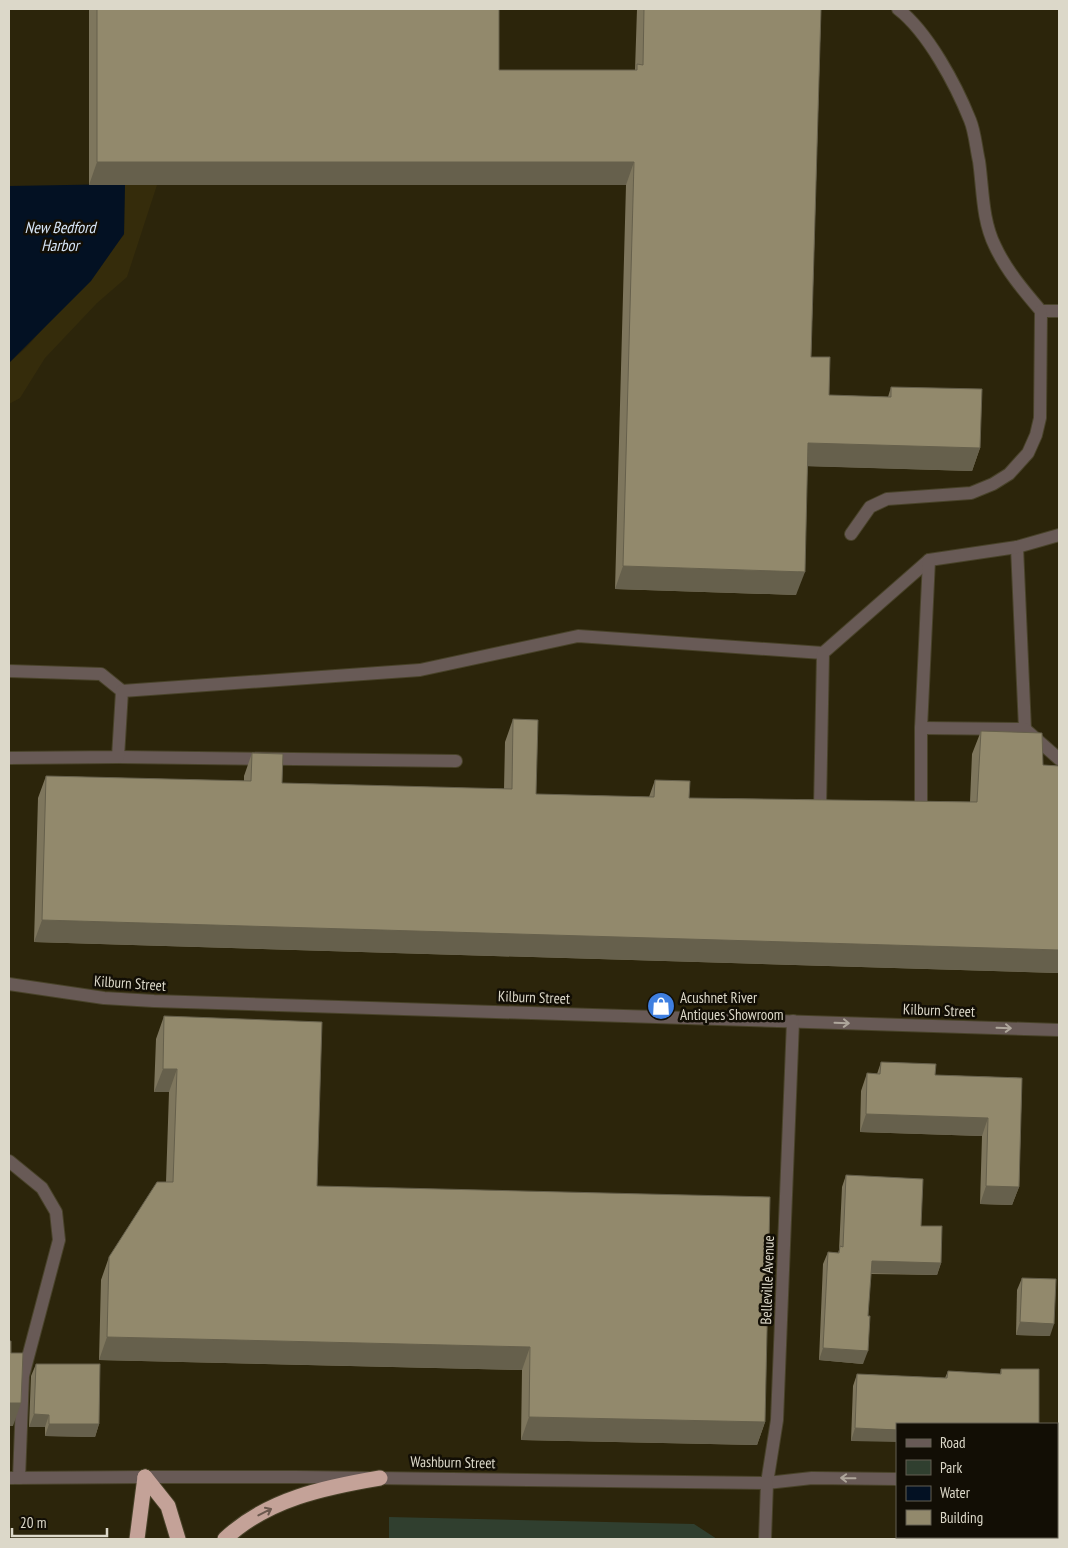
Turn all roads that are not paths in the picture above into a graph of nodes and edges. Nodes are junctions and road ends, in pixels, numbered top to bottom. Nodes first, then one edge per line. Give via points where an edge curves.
1 (898, 9) edge
2 (1041, 311) junction
3 (1059, 311) edge
4 (851, 534) dead end
5 (1059, 535) edge
6 (1017, 547) junction
7 (929, 560) junction
8 (823, 653) junction
9 (9, 671) edge
10 (122, 691) junction
11 (921, 728) junction
12 (1024, 729) junction
13 (118, 757) junction
14 (9, 758) edge
15 (1059, 759) edge
16 (456, 761) dead end
17 (820, 808) edge
18 (921, 815) edge
19 (9, 984) edge
20 (793, 1021) junction
21 (1059, 1030) edge
22 (9, 1160) edge
23 (145, 1477) junction
24 (14, 1478) edge
25 (380, 1478) junction
26 (896, 1479) edge
27 (767, 1483) junction
28 (137, 1539) edge
29 (178, 1539) edge
30 (225, 1539) edge
31 (764, 1539) edge

1 - 2 street via 922,34 951,79 971,122 985,216 995,246 1018,284
2 - 3 street
2 - 4 street via 1040,418 1028,453 1009,474 971,493 887,499 870,507
5 - 6 street
6 - 7 street
6 - 12 street
7 - 8 street
7 - 11 street
8 - 10 street via 578,636 420,670
8 - 17 street
9 - 10 street via 101,674
10 - 13 street
11 - 12 street
11 - 18 street
12 - 15 street
13 - 14 street
13 - 16 street
19 - 20 street, Kilburn Street via 94,997 154,1001
20 -> 21 street, Kilburn Street
20 - 27 street, Belleville Avenue via 778,1420
22 - 24 street via 42,1188 56,1212 59,1240 23,1376
23 - 24 street, Washburn Street
23 - 25 street, Washburn Street
23 - 28 highway
23 - 29 highway via 168,1506
25 - 27 street, Washburn Street
30 -> 25 highway via 262,1513 298,1497 320,1489
26 -> 27 street, Washburn Street via 812,1478
27 - 31 street, Belleville Avenue

